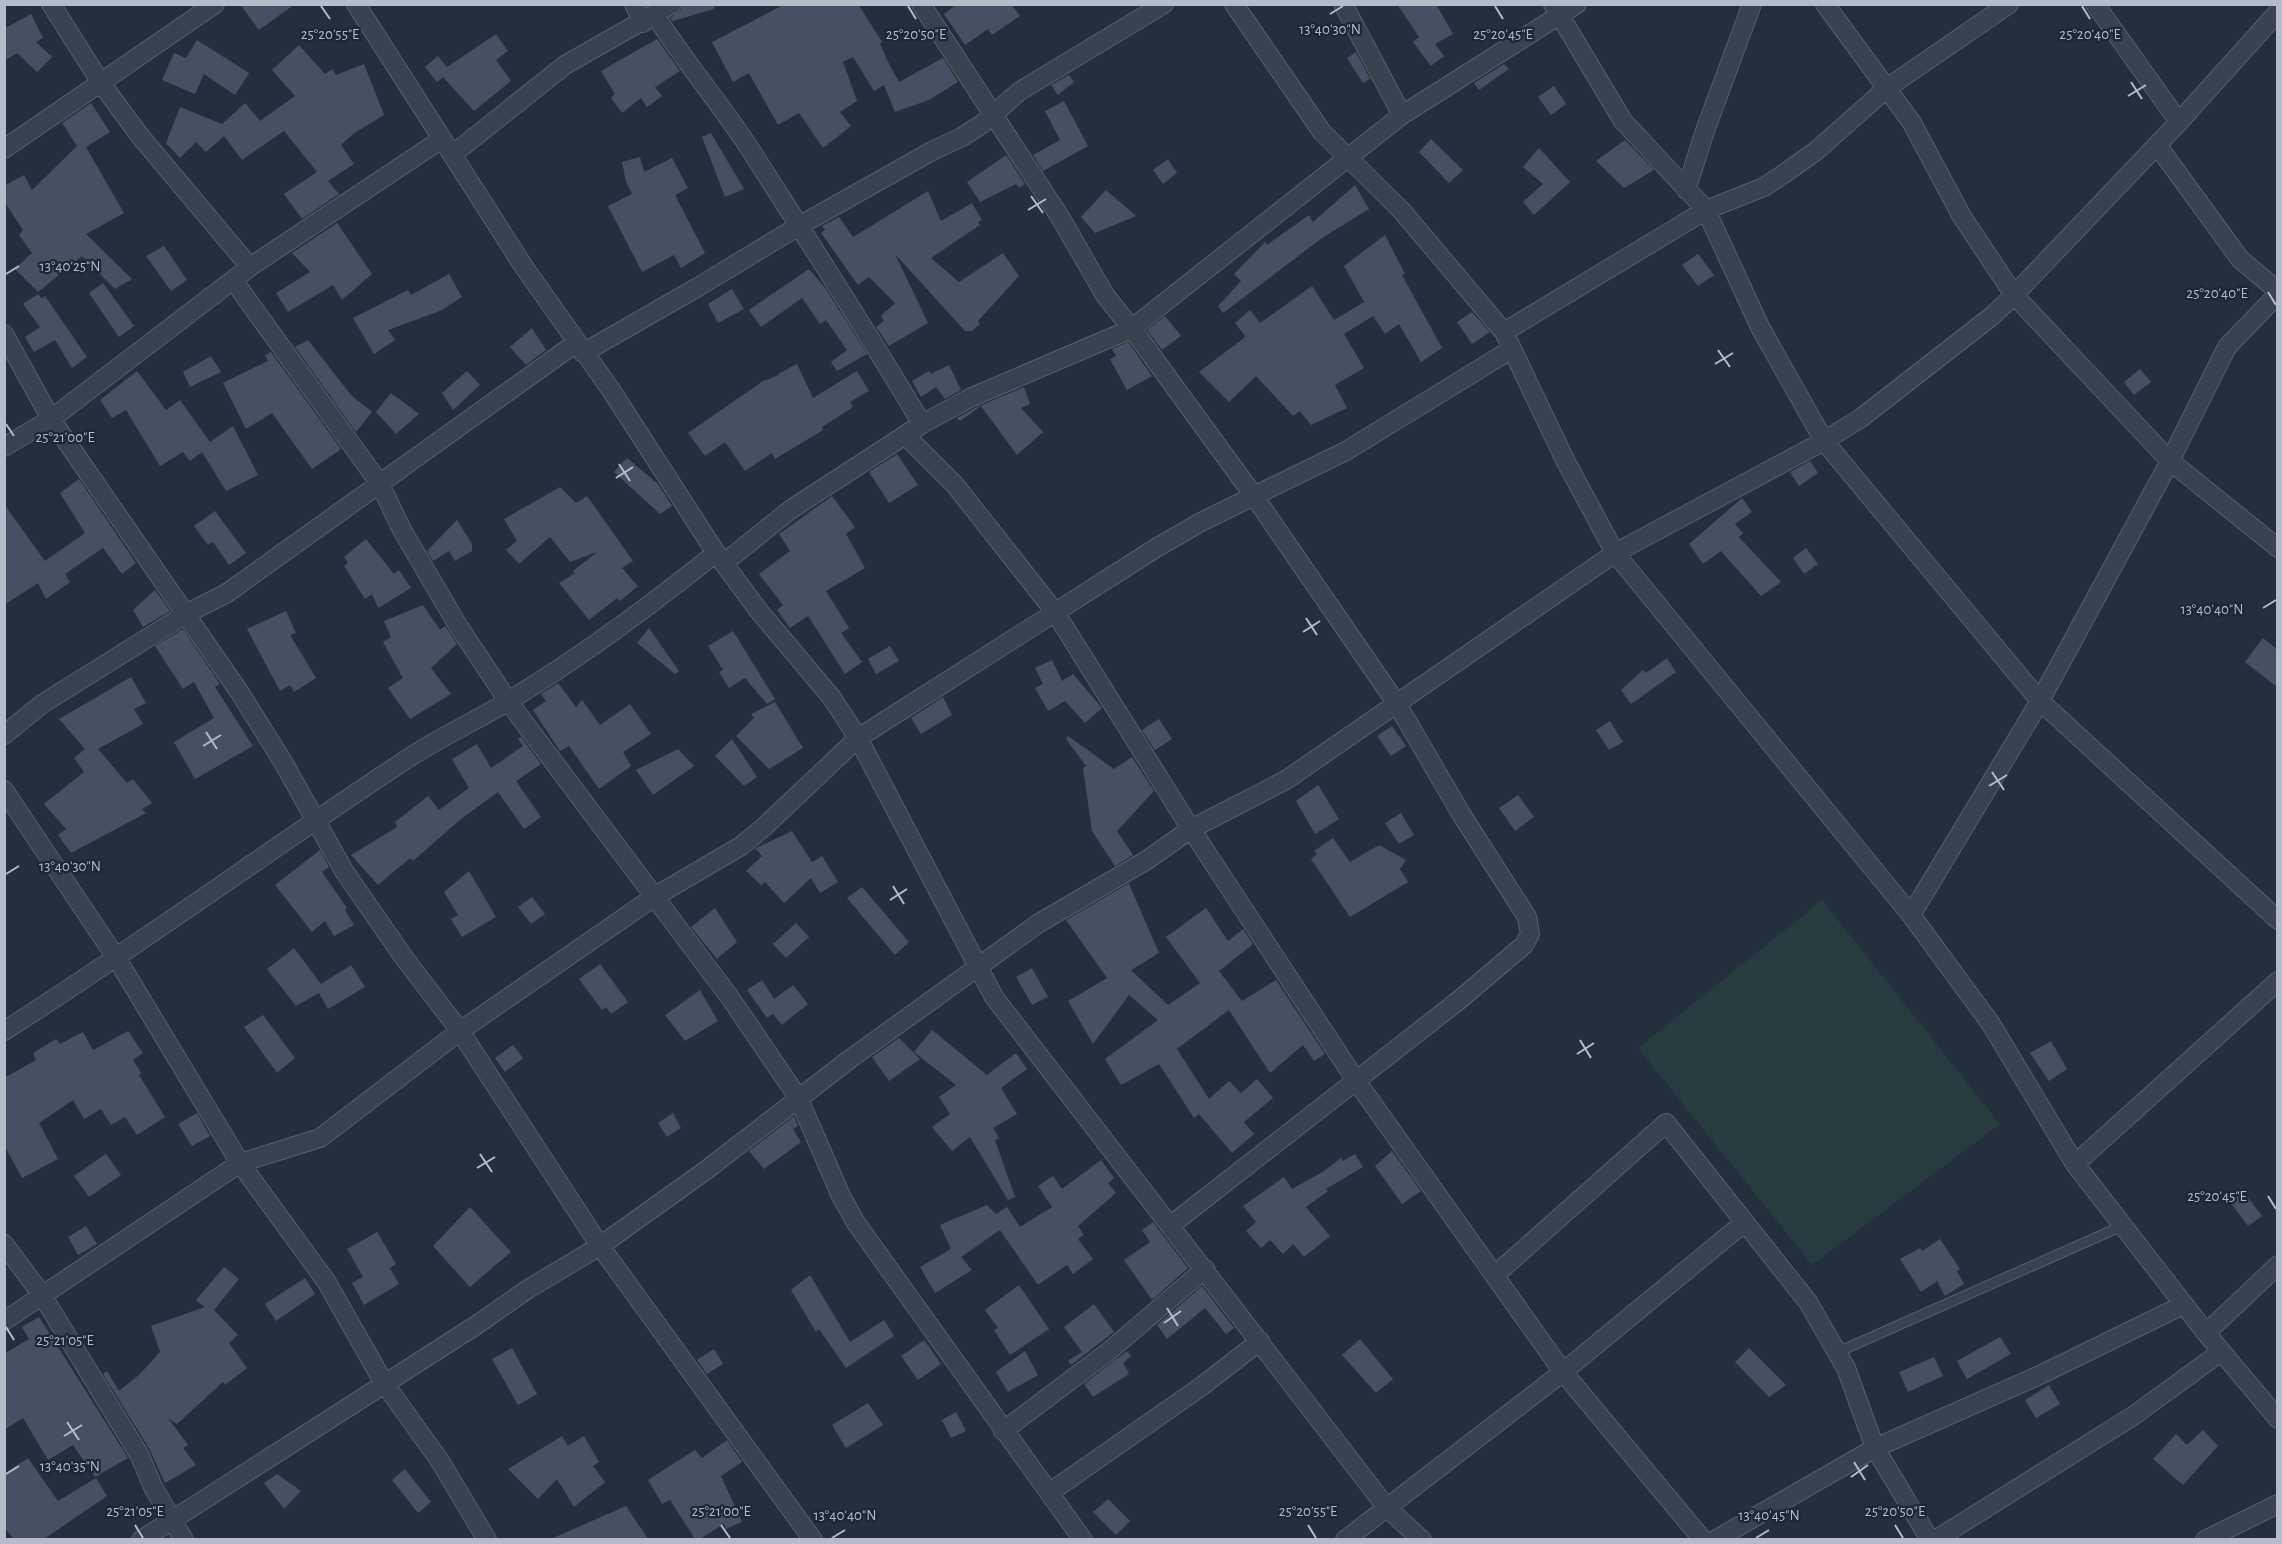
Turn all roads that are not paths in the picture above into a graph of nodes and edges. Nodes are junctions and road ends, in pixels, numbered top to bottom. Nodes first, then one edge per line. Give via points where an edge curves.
1 (51, 4) edge
2 (215, 4) edge
3 (356, 4) edge
4 (634, 4) edge
5 (672, 4) edge
6 (921, 4) edge
7 (1164, 4) edge
8 (1234, 4) edge
9 (1343, 4) edge
10 (1577, 4) edge
11 (1752, 4) edge
12 (1825, 4) edge
13 (2009, 4) edge
14 (2095, 4) edge
15 (1557, 9) edge
16 (2277, 12) edge
17 (649, 19) junction
18 (101, 83) junction
19 (1887, 88) junction
20 (994, 114) junction
21 (1402, 115) junction
22 (2179, 122) junction
23 (442, 139) junction
24 (2157, 145) junction
25 (4, 149) edge
26 (452, 155) junction
27 (1348, 158) junction
28 (1686, 190) junction
29 (1706, 210) junction
30 (797, 226) junction
31 (250, 267) junction
32 (233, 280) junction
33 (2277, 292) edge
34 (2014, 295) junction
35 (1131, 329) junction
36 (1504, 332) junction
37 (4, 334) edge
38 (579, 348) junction
39 (1512, 349) junction
40 (51, 419) junction
41 (922, 424) junction
42 (905, 435) junction
43 (1824, 441) junction
44 (4, 447) edge
45 (2170, 461) junction
46 (380, 484) junction
47 (1254, 496) junction
48 (2277, 548) edge
49 (1615, 553) junction
50 (720, 558) junction
51 (1055, 612) junction
52 (186, 614) junction
53 (508, 701) junction
54 (2040, 701) junction
55 (1397, 704) junction
56 (4, 735) edge
57 (858, 738) junction
58 (4, 790) edge
59 (315, 822) junction
60 (1191, 829) junction
61 (654, 897) junction
62 (1911, 915) junction
63 (2277, 920) edge
64 (117, 959) junction
65 (979, 966) junction
66 (2277, 981) edge
67 (460, 1030) junction
68 (4, 1031) edge
69 (1355, 1079) junction
70 (799, 1099) junction
71 (240, 1163) junction
72 (2075, 1164) junction
73 (1744, 1222) junction
74 (1171, 1225) junction
75 (2122, 1226) junction
76 (4, 1244) edge
77 (600, 1246) junction
78 (2277, 1265) edge
79 (1205, 1269) junction
80 (1495, 1275) junction
81 (42, 1295) junction
82 (2184, 1305) junction
83 (4, 1321) edge
84 (2205, 1333) junction
85 (1260, 1341) junction
86 (1838, 1352) junction
87 (2221, 1352) junction
88 (1563, 1372) junction
89 (384, 1383) junction
90 (2277, 1419) edge
91 (1003, 1431) junction
92 (1875, 1448) junction
93 (1049, 1493) junction
94 (2277, 1504) edge
95 (1387, 1508) junction
96 (171, 1520) junction
97 (141, 1539) edge
98 (184, 1539) edge
99 (487, 1539) edge
100 (813, 1539) edge
101 (1083, 1539) edge
102 (1345, 1539) edge
103 (1422, 1539) edge
104 (1703, 1539) edge
105 (1714, 1539) edge
106 (1930, 1539) edge
107 (1935, 1539) edge
108 (2205, 1539) edge

1 - 18 street
2 - 18 street
3 - 23 street
4 - 17 street
5 - 17 street
6 - 20 street
7 - 20 street via 1020,91
8 - 27 street via 1306,111
9 - 21 street
10 - 15 street
11 - 28 street
12 - 19 street
13 - 19 street
14 - 22 street
15 - 21 street
15 - 28 street via 1623,122
16 - 22 street
17 - 26 street via 565,65
17 - 30 street via 749,148
18 - 25 street
18 - 31 street via 140,136
19 - 29 street via 1785,173 1764,187
19 - 34 street via 1912,123 1961,215
20 - 30 street via 962,137
20 - 35 street via 1105,295
21 - 27 street
22 - 24 street
23 - 26 street
23 - 31 street
24 - 33 street via 2240,259
24 - 34 street
26 - 38 street
27 - 35 street
27 - 36 street via 1401,210
28 - 29 street
29 - 36 street
29 - 43 street via 1760,327
30 - 38 street via 698,287
30 - 41 street via 860,320
31 - 32 street
32 - 40 street
32 - 46 street
33 - 45 street via 2227,346
34 - 43 street via 1870,411
34 - 45 street
35 - 41 street via 972,397
35 - 47 street
36 - 39 street
37 - 40 street
38 - 46 street
38 - 50 street via 611,390
39 - 47 street via 1346,451
39 - 49 street
40 - 44 street
40 - 52 street
41 - 42 street
42 - 50 street
42 - 51 street via 955,485
43 - 49 street
43 - 54 street
45 - 48 street
45 - 54 street
46 - 52 street via 227,593
46 - 53 street via 451,614
47 - 51 street via 1165,543
47 - 55 street
49 - 55 street
49 - 62 street
50 - 53 street
50 - 57 street via 832,698
51 - 57 street
51 - 60 street
52 - 56 street via 42,704
52 - 59 street via 283,762
53 - 59 street via 409,757
53 - 61 street
54 - 62 street
54 - 63 street
55 - 60 street via 1286,780
55 - 69 street via 1462,817 1527,917 1530,934 1524,945 1458,1001
57 - 61 street via 749,840
57 - 65 street
58 - 64 street
59 - 64 street
59 - 67 street via 398,949
60 - 65 street via 1147,860 1039,923
60 - 69 street
61 - 67 street
61 - 70 street via 731,999
62 - 72 street via 1991,1024
64 - 68 street
64 - 71 street
65 - 70 street
65 - 74 street via 994,997
66 - 72 street
67 - 71 street via 320,1138
67 - 77 street
69 - 74 street
69 - 80 street
70 - 77 street
70 - 91 street via 856,1223
71 - 81 street
71 - 89 street via 326,1281
72 - 75 street
73 - 80 street via 1666,1123
73 - 86 street via 1808,1302
73 - 88 street
74 - 79 street
75 - 82 street
75 - 86 lane
76 - 81 street
77 - 89 street
77 - 100 street
78 - 84 street
79 - 85 street
79 - 91 street via 1107,1352
80 - 88 street
81 - 83 street
81 - 96 street via 140,1456
82 - 84 street
82 - 92 street via 2040,1375
84 - 87 street
85 - 93 street
85 - 95 street
86 - 92 street
87 - 90 street
87 - 107 street via 2133,1416
88 - 95 street
88 - 104 street
89 - 96 street
89 - 99 street via 440,1461
91 - 93 street
92 - 105 street
92 - 106 street
93 - 101 street
94 - 108 street
95 - 102 street
95 - 103 street
96 - 97 street
96 - 98 street

